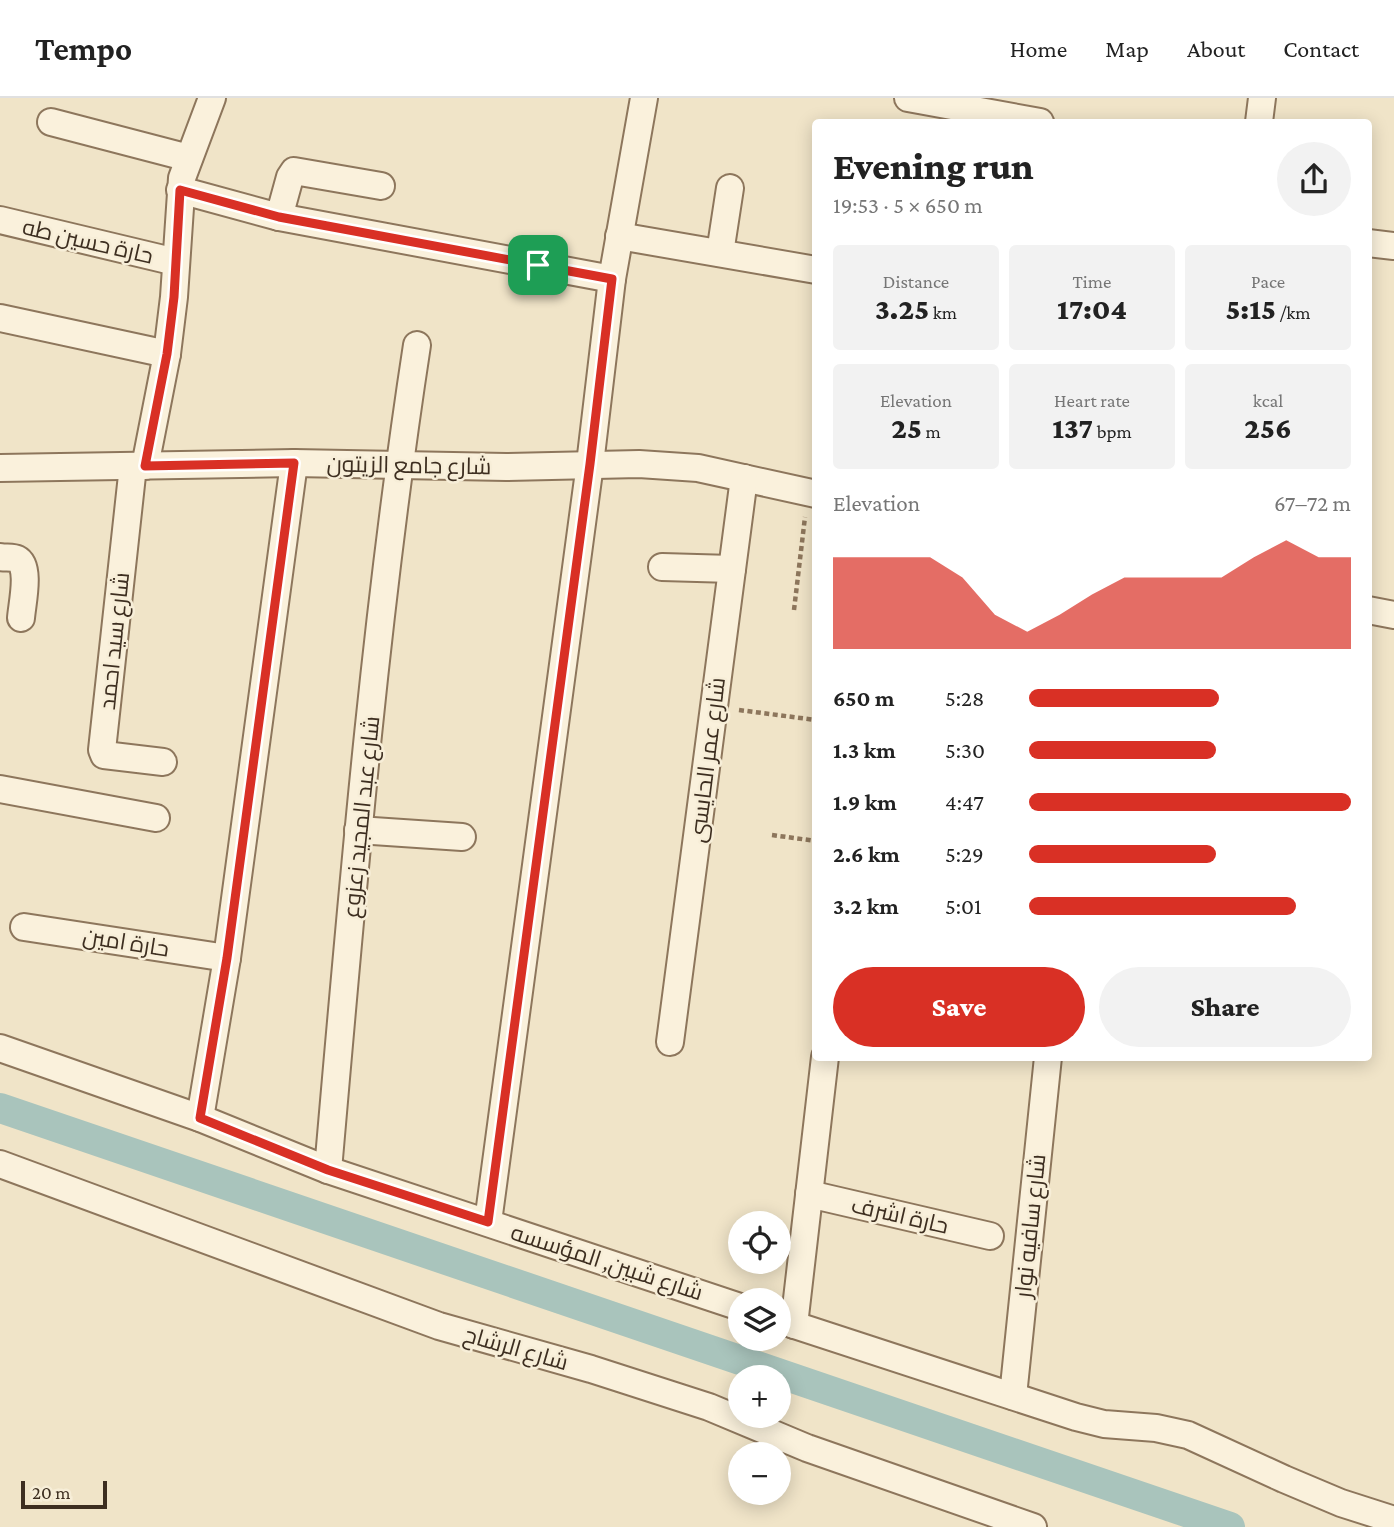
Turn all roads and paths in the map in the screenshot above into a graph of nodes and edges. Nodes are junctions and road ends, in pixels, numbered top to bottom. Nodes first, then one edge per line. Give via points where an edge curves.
1 (212, 98) edge
2 (644, 98) edge
3 (908, 98) edge
4 (1262, 98) edge
5 (1024, 119) edge
6 (1259, 119) edge
7 (51, 122) dead end
8 (189, 158) junction
9 (381, 186) dead end
10 (730, 188) dead end
11 (180, 190) junction
12 (279, 217) junction
13 (0, 220) edge
14 (620, 236) junction
15 (1372, 243) edge
16 (1394, 246) edge
17 (720, 253) junction
18 (176, 262) junction
19 (812, 269) edge
20 (612, 279) junction
21 (1, 320) edge
22 (417, 345) dead end
23 (167, 354) junction
24 (294, 463) junction
25 (590, 464) junction
26 (399, 465) junction
27 (139, 466) junction
28 (0, 468) edge
29 (744, 478) junction
30 (812, 493) edge
31 (0, 557) edge
32 (662, 567) dead end
33 (732, 569) junction
34 (794, 610) dead end
35 (1372, 611) edge
36 (1394, 615) edge
37 (21, 618) dead end
38 (714, 707) junction
39 (812, 719) edge
40 (163, 762) dead end
41 (0, 789) edge
42 (156, 818) dead end
43 (358, 830) junction
44 (772, 835) dead end
45 (462, 837) dead end
46 (812, 840) edge
47 (24, 927) dead end
48 (227, 958) junction
49 (670, 1042) dead end
50 (0, 1048) edge
51 (825, 1061) edge
52 (1048, 1061) edge
53 (200, 1118) junction
54 (0, 1164) edge
55 (328, 1170) junction
56 (809, 1194) junction
57 (488, 1222) junction
58 (990, 1236) dead end
59 (791, 1294) edge
60 (728, 1303) edge
61 (791, 1324) edge
62 (1013, 1396) junction
63 (1394, 1520) edge
64 (1033, 1527) edge

1 - 8 street
2 - 14 street
3 - 5 street
4 - 6 street
7 - 8 street
8 - 11 street
9 - 12 street via 294,171
10 - 17 street
11 - 12 street
11 - 18 street
12 - 20 street
13 - 18 street, حارة حسين طه
14 - 17 street
14 - 20 street
15 - 16 street
17 - 19 street
18 - 23 street
20 - 25 street
21 - 23 street
22 - 26 street, شارع عبد المجيد زعزوع
23 - 27 street
24 - 26 street, شارع جامع الزيتون
24 - 27 street, شارع جامع الزيتون
24 - 48 street
25 - 26 street, شارع جامع الزيتون
25 - 29 street, شارع جامع الزيتون via 698,468
25 - 57 street
26 - 43 street, شارع عبد المجيد زعزوع
27 - 28 street, شارع جامع الزيتون
27 - 40 street, شارع سيد احمد via 102,750 104,755
29 - 30 street, شارع جامع الزيتون
29 - 33 street, شارع عمر الحايسى
30 - 34 path
31 - 37 street via 17,559 24,566
32 - 33 street
33 - 38 street, شارع عمر الحايسى
35 - 36 street
38 - 39 path
38 - 49 street, شارع عمر الحايسى
41 - 42 street
43 - 45 street
43 - 55 street, شارع عبد المجيد زعزوع
44 - 46 path
47 - 48 street, حارة امين
48 - 53 street
50 - 53 street, شارع شبين, المؤسسه
51 - 56 street
52 - 62 street, شارع سافيه نوار
53 - 55 street, شارع شبين, المؤسسه
54 - 64 street, شارع الرشاح via 439,1326 709,1407 807,1448
55 - 57 street, شارع شبين, المؤسسه
56 - 58 street, حارة اشرف
56 - 59 street
57 - 60 street, شارع شبين, المؤسسه
61 - 62 street
62 - 63 street via 1104,1424 1188,1435 1341,1503

